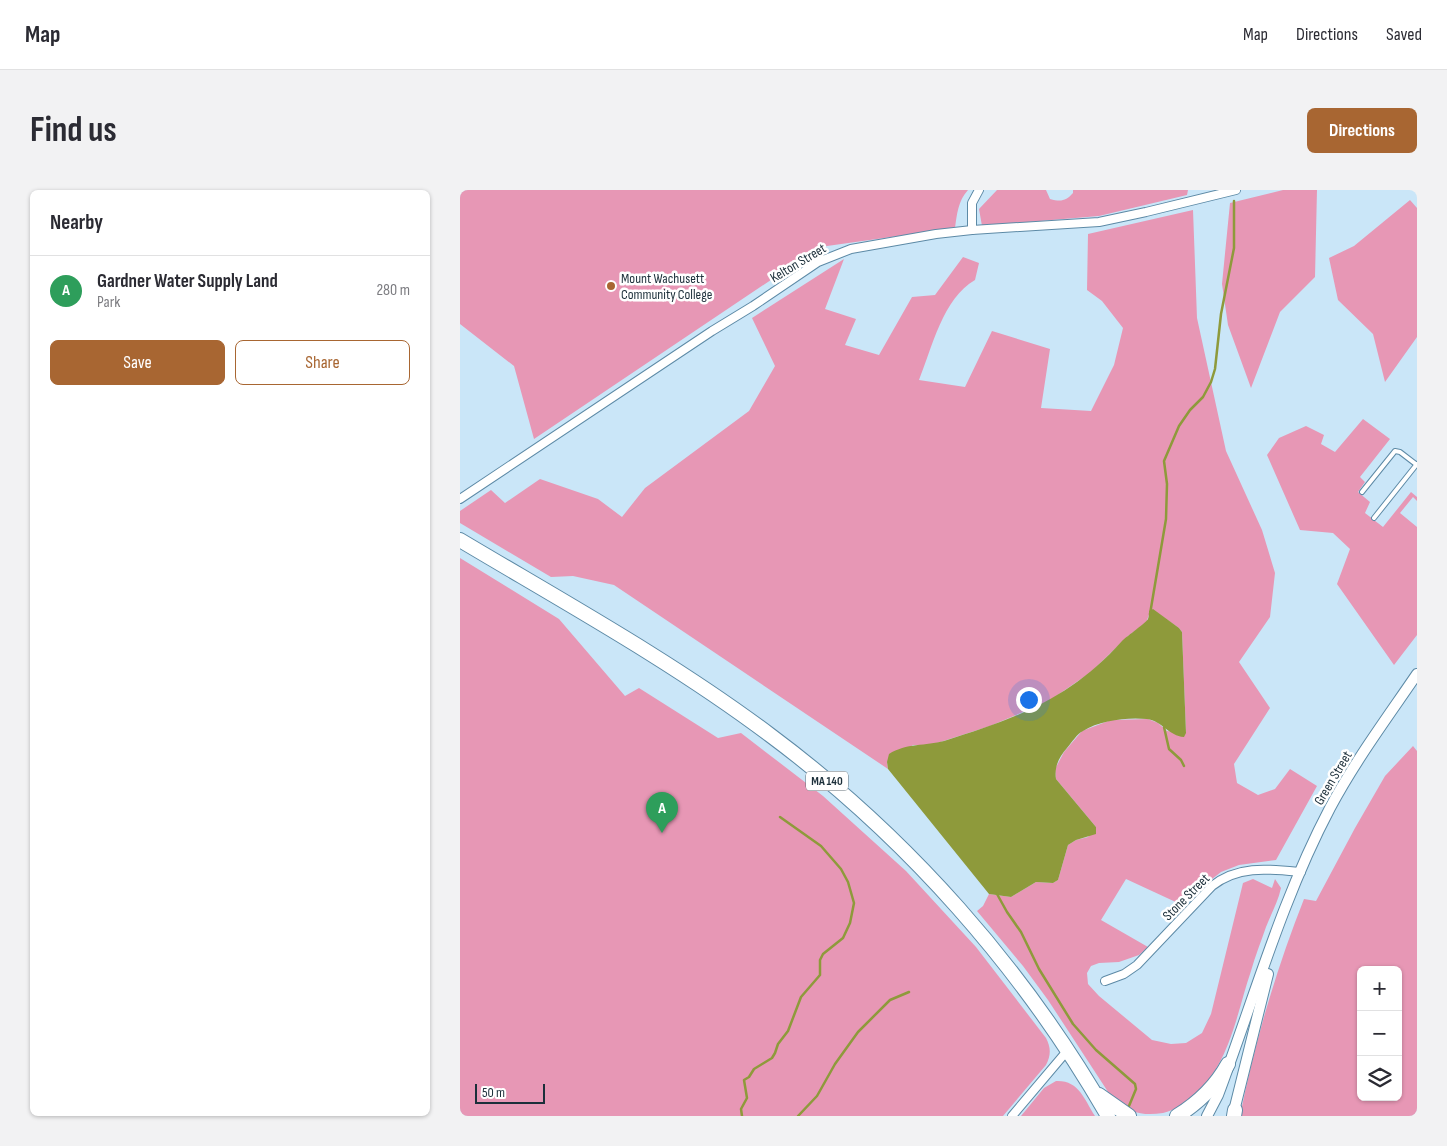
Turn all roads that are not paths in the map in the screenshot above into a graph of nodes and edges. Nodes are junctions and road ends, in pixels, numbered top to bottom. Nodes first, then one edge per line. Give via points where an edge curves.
1 (979, 190) edge
2 (1236, 190) edge
3 (972, 230) junction
4 (1417, 465) edge
5 (1362, 492) dead end
6 (461, 499) edge
7 (1374, 518) dead end
8 (460, 540) edge
9 (1417, 674) edge
10 (1301, 872) junction
11 (1287, 905) junction
12 (1105, 981) dead end
13 (1067, 1051) junction
14 (1228, 1064) junction
15 (1091, 1088) junction
16 (1234, 1114) edge
17 (1012, 1116) edge
18 (1108, 1116) edge
19 (1129, 1116) edge
20 (1177, 1116) edge
21 (1207, 1116) edge

1 - 3 street via 972,203
2 - 3 street, Kelton Street via 1090,224
3 - 6 street, Kelton Street via 851,249 818,262
4 - 5 lane via 1395,451
4 - 7 lane
8 - 13 highway, MA 140 via 682,674 769,734 828,781 958,908 1008,969
9 - 10 street, Green Street via 1344,783
10 - 11 street, Green Street
10 - 12 street, Stone Street via 1256,869 1224,878 1212,886 1137,965
11 - 14 street, Green Street
11 - 16 street, Green Street
13 - 15 highway, MA 140
13 - 17 street
14 - 20 highway via 1214,1085
14 - 21 street, Green Street
15 - 18 highway, MA 140
15 - 19 highway

